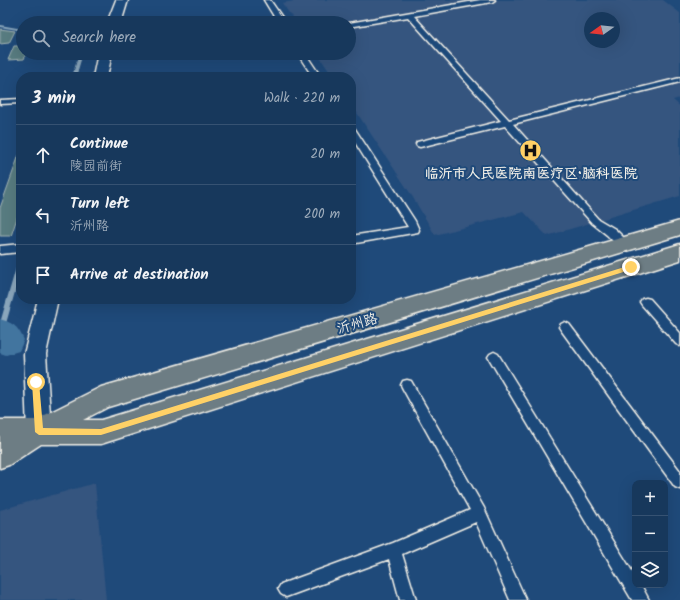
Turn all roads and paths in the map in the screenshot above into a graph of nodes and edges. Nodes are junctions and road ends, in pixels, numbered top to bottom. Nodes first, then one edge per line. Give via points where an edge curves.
1 (122, 0) edge
2 (267, 0) edge
3 (492, 0) edge
4 (410, 15) junction
5 (116, 16) edge
6 (278, 16) edge
7 (356, 24) edge
8 (104, 60) edge
9 (306, 60) edge
10 (101, 72) edge
11 (314, 72) edge
12 (680, 80) edge
13 (16, 101) edge
14 (0, 102) edge
15 (507, 122) junction
16 (356, 137) edge
17 (420, 144) dead end
18 (680, 228) edge
19 (356, 239) edge
20 (624, 245) junction
21 (16, 248) edge
22 (0, 250) edge
23 (680, 252) edge
24 (646, 302) dead end
25 (47, 304) edge
26 (565, 327) dead end
27 (680, 342) edge
28 (494, 357) dead end
29 (407, 385) dead end
30 (0, 432) edge
31 (39, 432) junction
32 (0, 456) edge
33 (680, 482) edge
34 (479, 513) junction
35 (394, 550) junction
36 (286, 589) dead end
37 (408, 600) edge
38 (518, 600) edge
39 (641, 600) edge

1 - 5 street
2 - 6 lane
3 - 4 lane
4 - 7 lane
4 - 15 lane
8 - 10 street
9 - 11 lane
12 - 15 lane
13 - 14 lane
15 - 17 lane
15 - 20 lane via 595,221
16 - 19 lane via 414,230
18 - 20 main road, 沂州路
20 - 31 main road, 沂州路 via 101,398
21 - 22 lane
23 - 31 main road, 沂州路 via 101,432
24 - 27 lane
25 - 31 street via 35,354
26 - 33 lane
28 - 39 lane
29 - 34 lane
30 - 31 main road, 沂州路
31 - 32 main road, 沂州路
34 - 35 lane
34 - 38 lane
35 - 36 lane
35 - 37 lane

